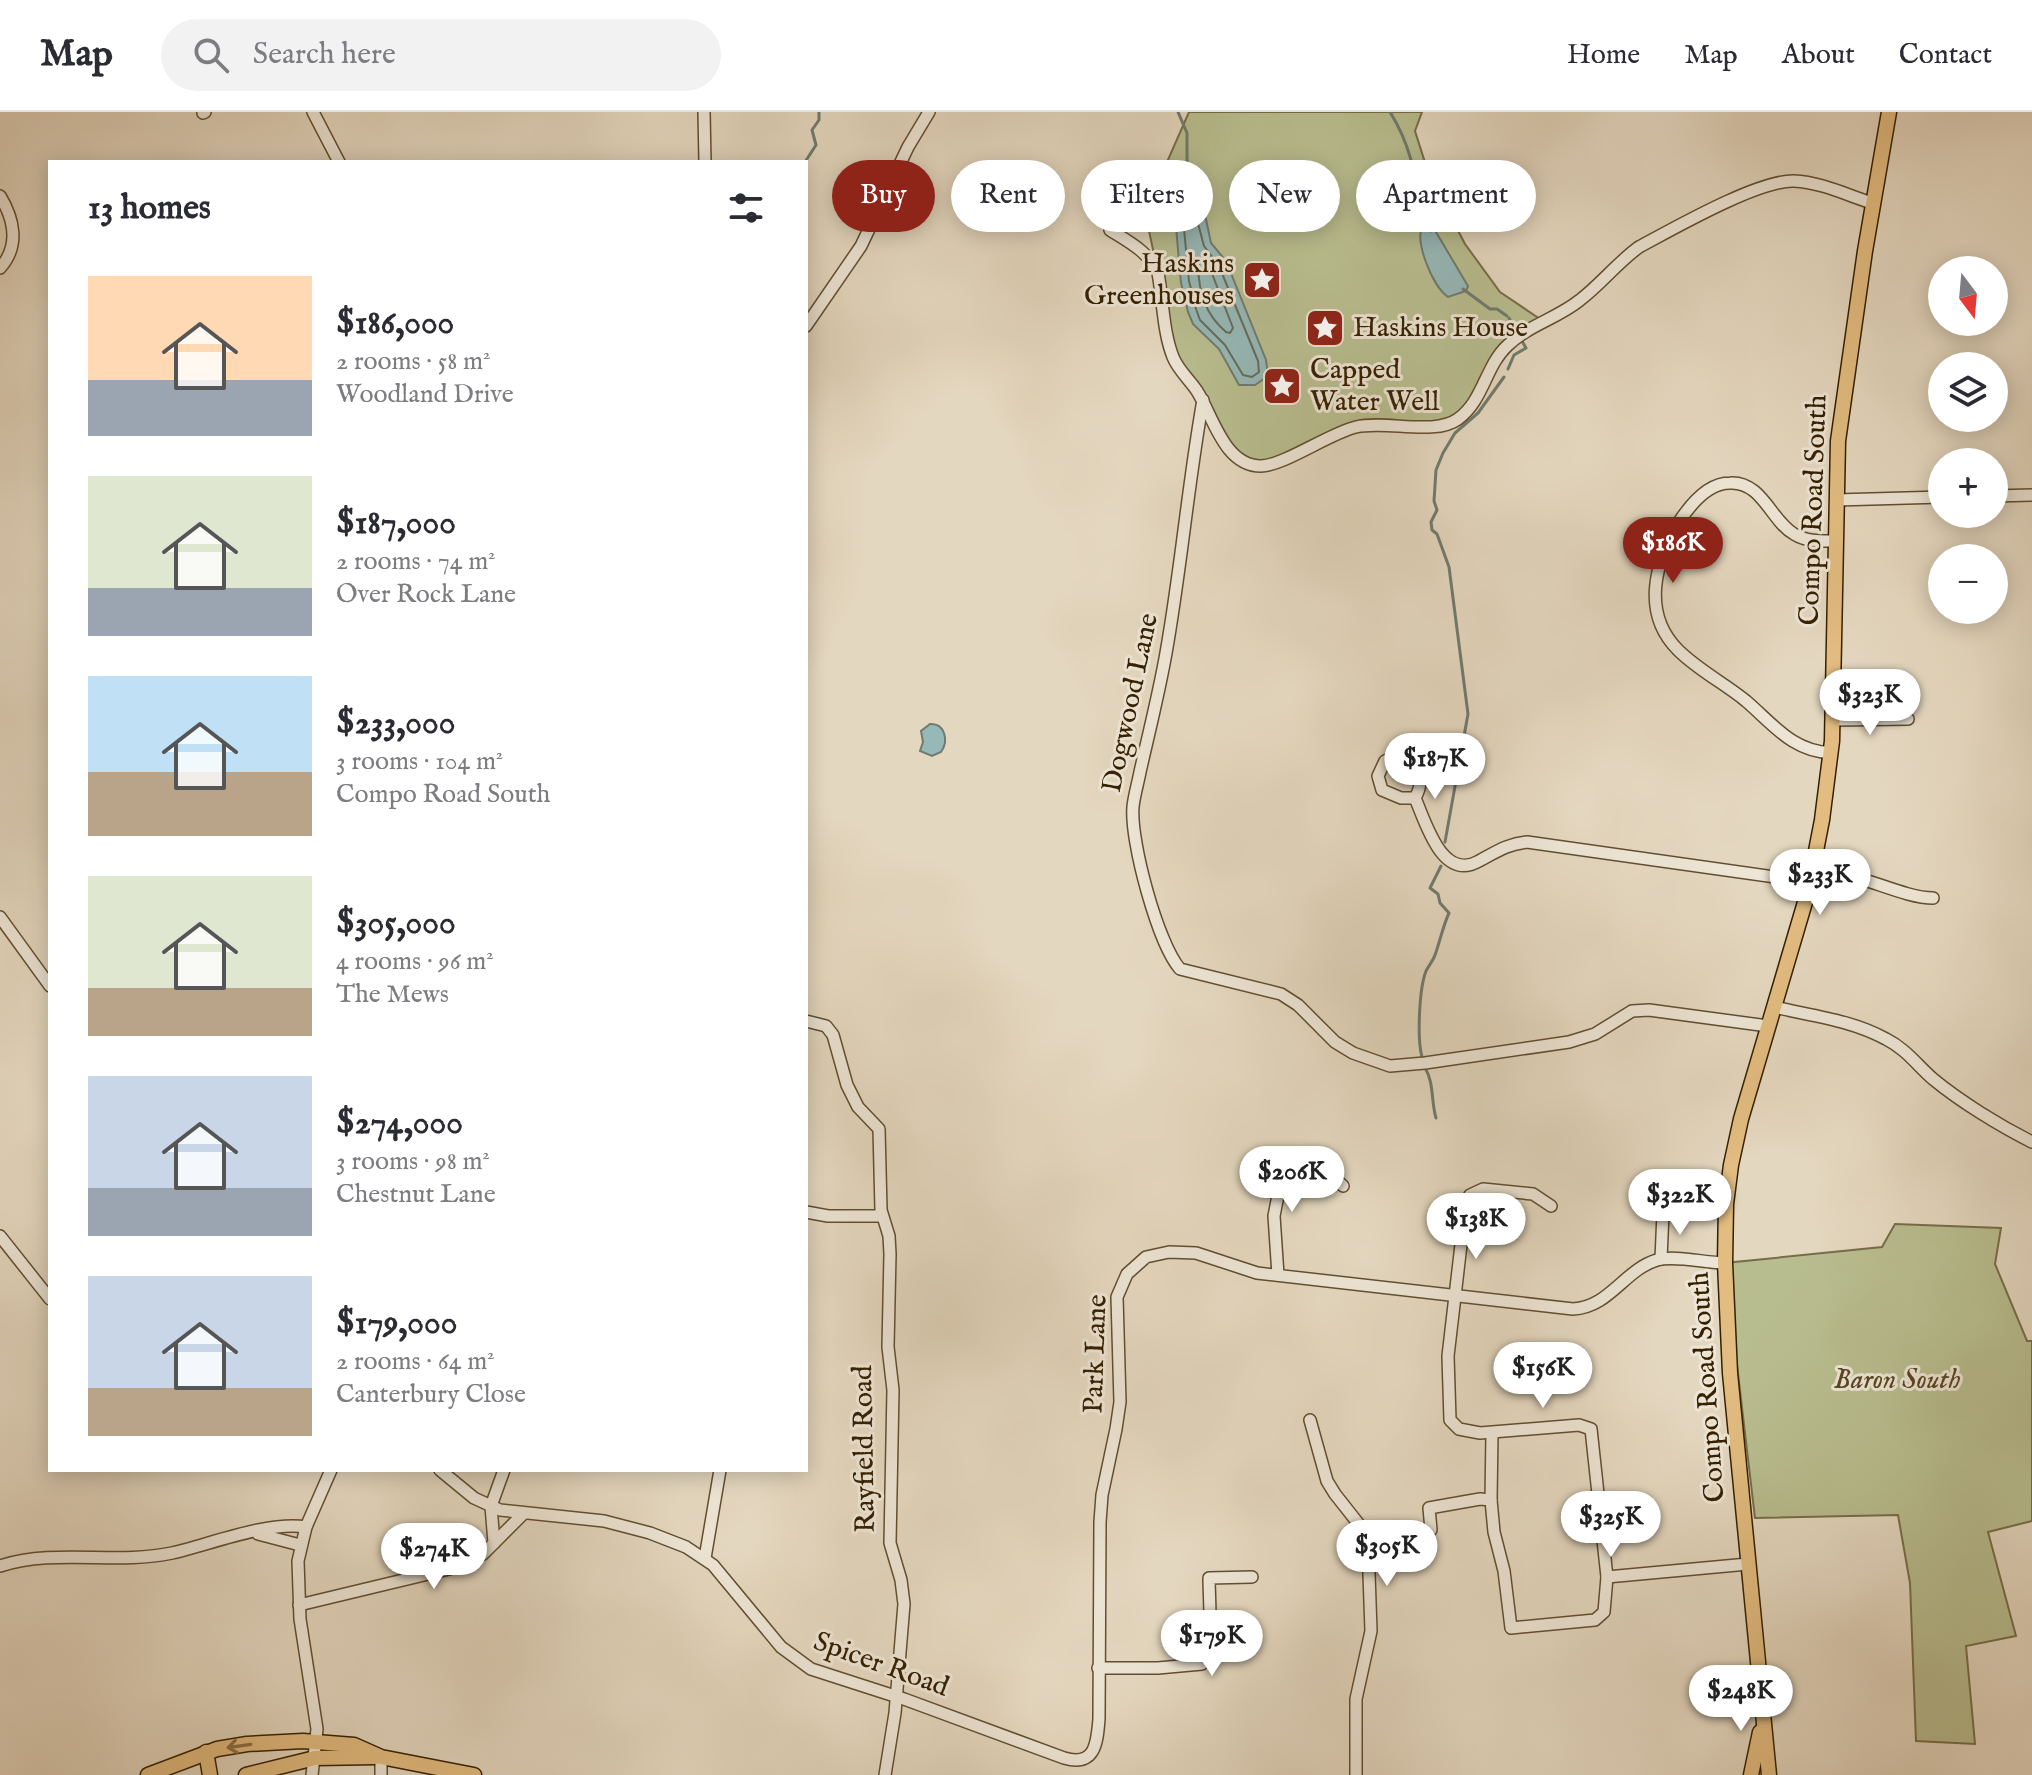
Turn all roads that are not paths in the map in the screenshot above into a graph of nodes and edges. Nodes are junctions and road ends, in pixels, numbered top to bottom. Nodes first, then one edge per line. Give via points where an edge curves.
1 (313, 112) edge
2 (704, 112) edge
3 (929, 112) edge
4 (1889, 112) edge
5 (338, 160) edge
6 (705, 160) edge
7 (0, 196) edge
8 (1872, 203) junction
9 (1113, 232) edge
10 (0, 268) edge
11 (808, 323) edge
12 (1203, 400) junction
13 (1220, 434) junction
14 (1196, 438) junction
15 (2032, 495) edge
16 (2008, 496) edge
17 (1928, 497) edge
18 (1836, 500) junction
19 (1836, 541) junction
20 (1908, 719) dead end
21 (1833, 720) junction
22 (1831, 753) junction
23 (1415, 798) dead end
24 (1812, 877) junction
25 (1933, 898) dead end
26 (0, 917) edge
27 (48, 983) edge
28 (1774, 1007) junction
29 (808, 1022) edge
30 (1768, 1026) junction
31 (2032, 1142) edge
32 (1343, 1186) dead end
33 (1551, 1206) dead end
34 (808, 1212) edge
35 (1663, 1213) dead end
36 (882, 1216) junction
37 (0, 1236) edge
38 (1661, 1259) junction
39 (1725, 1263) junction
40 (1278, 1275) junction
41 (48, 1296) edge
42 (1455, 1296) junction
43 (1310, 1420) dead end
44 (1492, 1433) junction
45 (330, 1472) edge
46 (442, 1472) edge
47 (503, 1472) edge
48 (720, 1472) edge
49 (1491, 1500) junction
50 (491, 1506) junction
51 (523, 1514) junction
52 (306, 1527) junction
53 (1431, 1530) dead end
54 (254, 1533) junction
55 (494, 1543) junction
56 (300, 1545) junction
57 (705, 1558) junction
58 (1748, 1564) junction
59 (0, 1566) edge
60 (1252, 1577) dead end
61 (1607, 1577) junction
62 (299, 1605) junction
63 (1098, 1668) junction
64 (896, 1697) junction
65 (1762, 1714) junction
66 (316, 1741) junction
67 (206, 1752) junction
68 (381, 1757) junction
69 (315, 1758) junction
70 (1074, 1761) joint
71 (148, 1775) edge
72 (210, 1775) edge
73 (246, 1775) edge
74 (312, 1775) edge
75 (381, 1775) edge
76 (474, 1775) edge
77 (885, 1775) edge
78 (1356, 1775) edge
79 (1751, 1775) edge
80 (1769, 1775) edge

1 - 5 street
2 - 6 street
3 - 11 street via 861,246
4 - 8 main road, Compo Road South
7 - 10 street via 14,230 10,254
8 - 13 street via 1817,185 1783,181 1680,225 1623,258 1578,302 1507,345 1471,406 1450,424 1361,426 1263,466 1235,456
8 - 18 main road, Compo Road South via 1840,420
9 - 12 street via 1154,263 1173,357
12 - 13 street
12 - 14 street, Dogwood Lane
13 - 14 street
14 - 30 street, Dogwood Lane via 1176,598 1133,809 1138,859 1180,969 1281,994 1335,1042 1390,1066 1569,1042 1595,1034 1632,1011
15 - 16 street
17 - 18 street
18 - 19 main road, Compo Road South
19 - 21 main road, Compo Road South
19 - 22 street via 1795,535 1753,491 1737,483 1722,484 1695,501 1667,542 1654,598 1661,627 1681,653 1782,736 1804,748
20 - 21 street
21 - 22 main road, Compo Road South
22 - 24 main road, Compo Road South
23 - 24 street via 1440,851 1463,866 1527,842
24 - 25 street via 1842,875
24 - 28 main road, Compo Road South
26 - 27 street
28 - 30 main road, Compo Road South
28 - 31 street via 1845,1021 1889,1040 1948,1090
29 - 36 street, Rayfield Road via 826,1026 833,1035 858,1107 879,1129
30 - 39 main road, Compo Road South via 1731,1165
32 - 40 street via 1328,1175 1309,1171 1296,1172 1280,1185 1274,1216
33 - 42 street via 1533,1194 1483,1189 1470,1195
34 - 36 street
35 - 38 street
36 - 64 street, Rayfield Road via 890,1254 890,1543 904,1593
37 - 41 street
38 - 39 street
38 - 42 street, Park Lane via 1582,1309
39 - 58 main road, Compo Road South
40 - 42 street, Park Lane
40 - 63 street, Park Lane via 1248,1271 1201,1254 1169,1252 1139,1261 1121,1286 1116,1309 1119,1411 1101,1504
42 - 44 street via 1449,1415 1466,1432
43 - 78 street via 1327,1481 1368,1545 1371,1631 1356,1699
44 - 49 street
44 - 61 street via 1579,1425 1591,1429
45 - 52 street
46 - 50 street, Spicer Road
47 - 50 street
48 - 57 street
49 - 53 street via 1429,1508
49 - 61 street via 1511,1628 1595,1620 1604,1612
50 - 51 street, Spicer Road
50 - 55 street
51 - 55 street
51 - 57 street, Spicer Road via 629,1527
52 - 54 street
52 - 56 street
54 - 56 street
54 - 59 street via 169,1553 39,1557
55 - 62 street via 483,1554 449,1569
56 - 62 street
57 - 64 street, Spicer Road via 799,1662
58 - 61 street
58 - 65 main road, Compo Road South
60 - 63 street via 1209,1578 1207,1657 1202,1664
62 - 66 street
63 - 70 street, Park Lane via 1094,1748 1088,1757
64 - 70 street, Spicer Road
64 - 77 street, Rayfield Road
65 - 79 main road, Compo Road South
65 - 80 main road, Compo Road South
66 -> 67 main road
66 - 68 main road via 354,1745
66 - 69 street
67 - 71 main road
67 - 72 main road
68 - 69 main road
68 - 75 street
68 - 76 main road
69 - 73 main road
69 - 74 street

